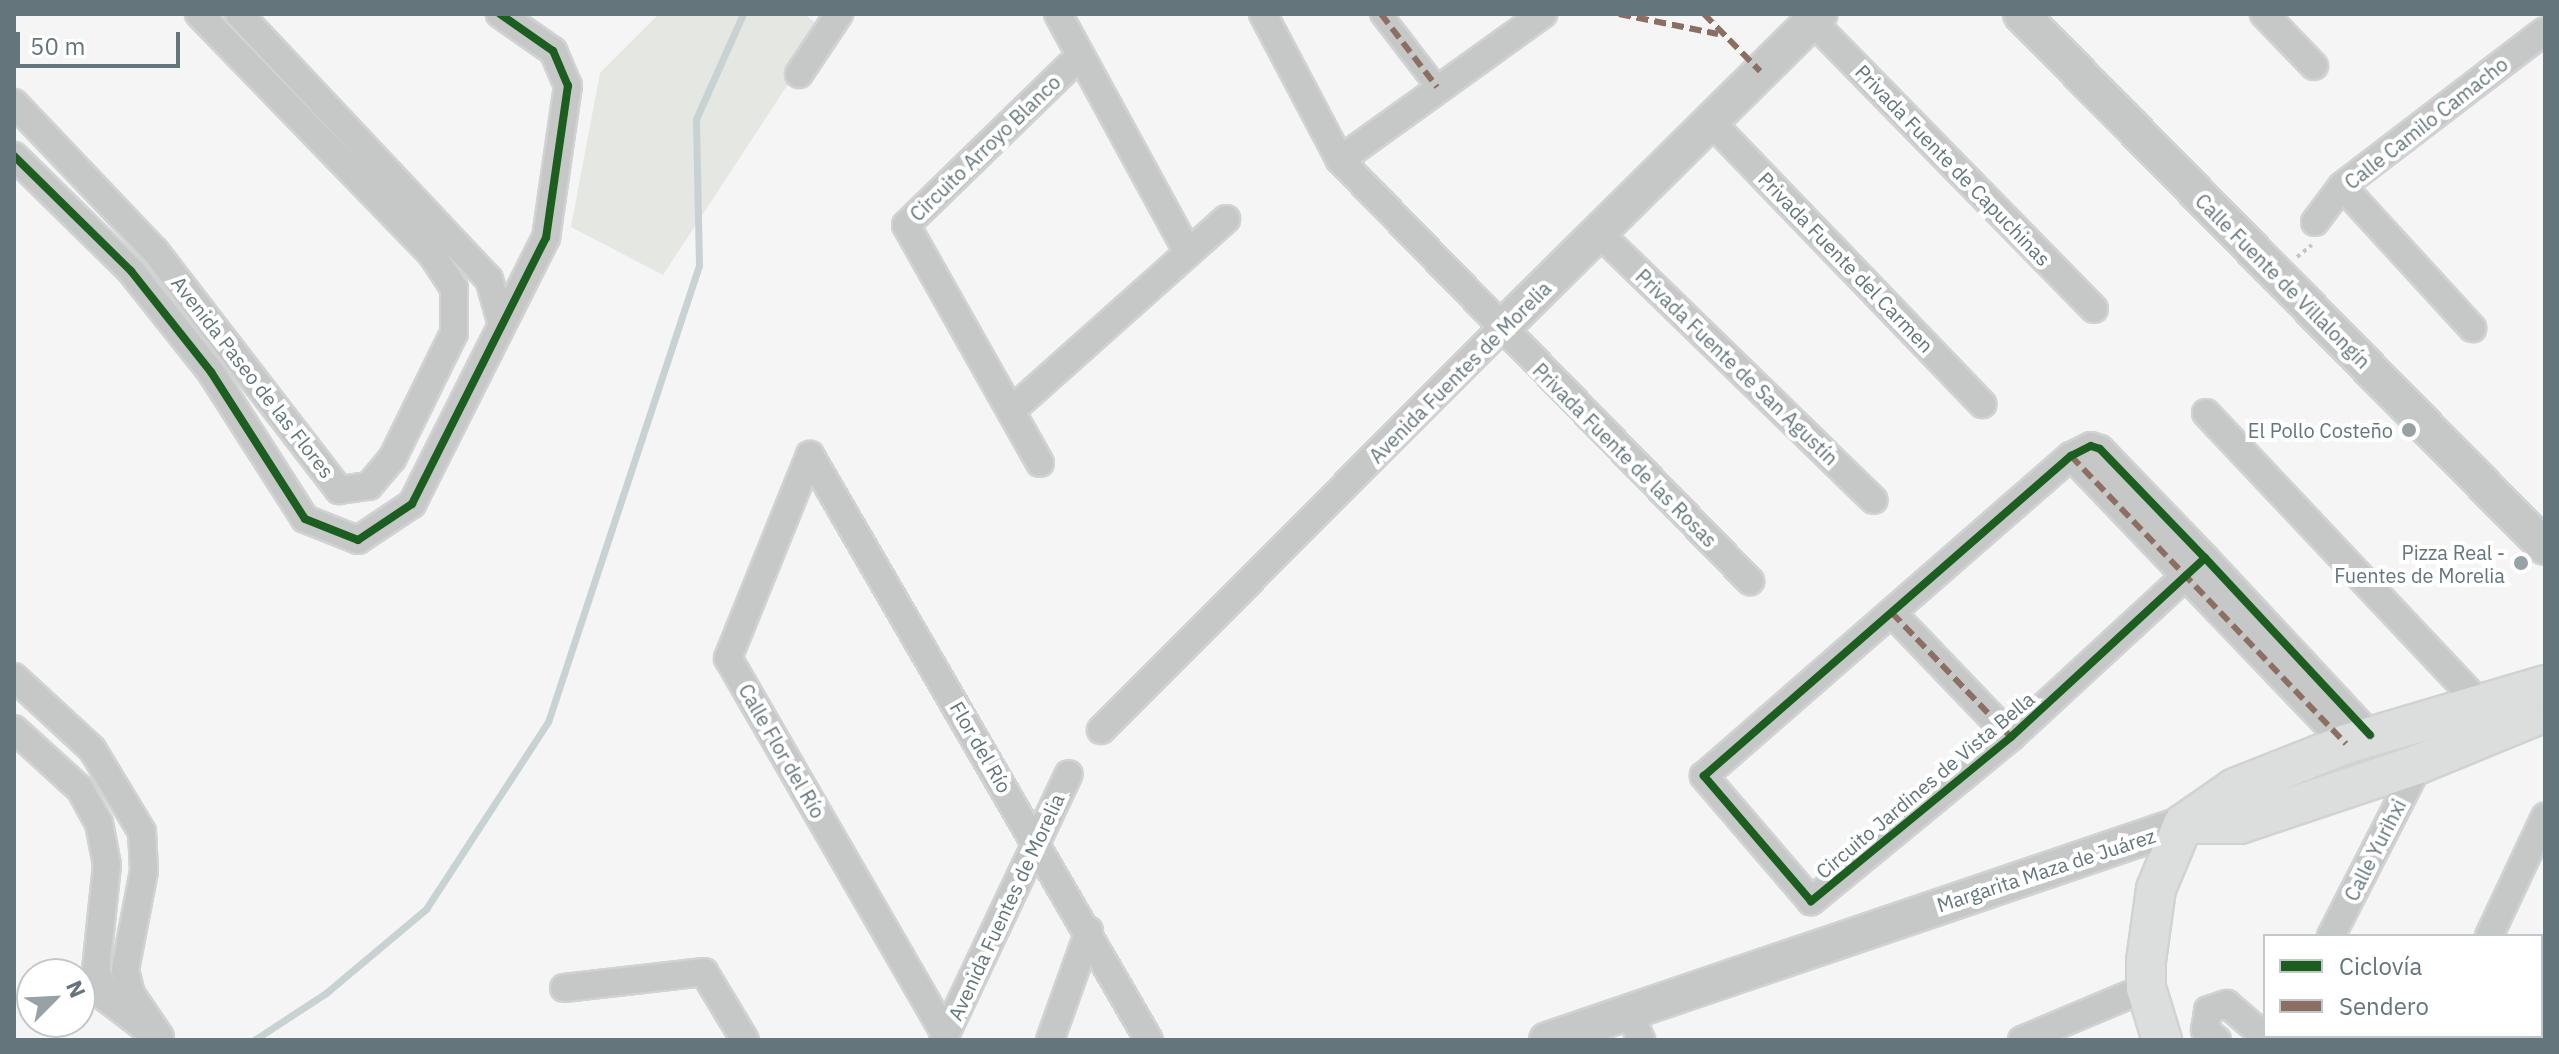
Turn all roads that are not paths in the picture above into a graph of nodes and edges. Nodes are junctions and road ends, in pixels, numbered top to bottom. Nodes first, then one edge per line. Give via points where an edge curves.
1 (199, 14) edge
2 (239, 14) edge
3 (500, 14) edge
4 (839, 14) edge
5 (1058, 14) edge
6 (1263, 14) edge
7 (1381, 14) edge
8 (1543, 14) edge
9 (2021, 14) edge
10 (2264, 14) edge
11 (1815, 18) edge
12 (2545, 31) edge
13 (1080, 56) junction
14 (2314, 66) dead end
15 (799, 74) dead end
16 (1437, 87) junction
17 (14, 103) edge
18 (1710, 121) junction
19 (14, 156) edge
20 (1340, 160) junction
21 (2342, 186) junction
22 (1226, 219) dead end
23 (2315, 222) road end
24 (1599, 233) junction
25 (1187, 251) junction
26 (539, 258) junction
27 (489, 279) junction
28 (454, 288) junction
29 (2094, 309) dead end
30 (456, 316) junction
31 (501, 321) junction
32 (2472, 328) dead end
33 (1501, 329) junction
34 (1982, 404) dead end
35 (1012, 410) junction
36 (2206, 413) dead end
37 (810, 455) joint
38 (2071, 456) junction
39 (1040, 463) dead end
40 (369, 486) junction
41 (339, 490) junction
42 (1874, 500) dead end
43 (380, 527) junction
44 (335, 536) junction
45 (2545, 547) edge
46 (2205, 558) junction
47 (2186, 578) junction
48 (1750, 581) dead end
49 (1892, 613) junction
50 (14, 677) edge
51 (2545, 685) edge
52 (2477, 701) junction
53 (2545, 712) edge
54 (14, 729) edge
55 (1101, 730) dead end
56 (2011, 737) junction
57 (2358, 740) junction
58 (2419, 764) junction
59 (1069, 774) dead end
60 (2545, 817) edge
61 (2183, 824) junction
62 (1036, 840) junction
63 (1089, 931) junction
64 (2332, 934) edge
65 (2490, 934) edge
66 (564, 988) dead end
67 (2146, 988) junction
68 (1634, 1024) edge
69 (2263, 1035) edge
70 (944, 1037) edge
71 (163, 1039) edge
72 (745, 1040) edge
73 (1050, 1040) edge
74 (1149, 1040) edge
75 (1547, 1040) edge
76 (2022, 1040) edge
77 (2162, 1040) edge
78 (2217, 1040) edge

1 - 28 street via 431,253
2 - 27 street
3 - 26 street via 553,51 568,86
4 - 15 street
5 - 13 street, Circuito Arroyo Blanco
6 - 20 street, Privada Fuente de las Rosas
7 - 16 street
8 - 16 street
9 - 45 street, Calle Fuente de Villalongín
10 - 14 street
11 - 18 street, Avenida Fuentes de Morelia
11 - 29 street, Privada Fuente de Capuchinas
12 - 21 street, Calle Camilo Camacho
13 - 25 street, Circuito Arroyo Blanco
13 - 35 street, Circuito Arroyo Blanco via 906,225
16 - 20 street
17 - 41 street, Avenida Paseo de las Flores via 155,251
18 - 24 street, Avenida Fuentes de Morelia
18 - 34 street, Privada Fuente del Carmen
19 - 44 street, Avenida Paseo de las Flores via 131,271 211,372 305,519
20 - 33 street, Privada Fuente de las Rosas
21 - 23 street, Calle Camilo Camacho
21 - 32 street
22 - 25 street
24 - 33 street, Avenida Fuentes de Morelia
24 - 42 street, Privada Fuente de San Agustín
25 - 35 street
26 - 27 street
26 - 31 street
27 - 28 street via 465,279
27 - 31 street
28 - 30 street
30 - 31 street via 471,326
30 - 40 street via 392,459
31 - 43 street via 431,473 412,504
33 - 48 street, Privada Fuente de las Rosas
33 - 55 street, Avenida Fuentes de Morelia
35 - 39 street, Circuito Arroyo Blanco
36 - 52 street
37 - 62 street, Flor del Río
37 - 70 street, Calle Flor del Río via 728,658
38 - 46 street via 2100,449
38 - 47 street
38 - 49 street, Circuito Jardines de Vista Bella
40 - 41 street, Avenida Paseo de las Flores
40 - 43 street
41 - 44 street via 330,515
43 - 44 street via 358,540
46 - 47 street, Circuito Jardines de Vista Bella
46 - 57 street
47 - 56 street, Circuito Jardines de Vista Bella
47 - 57 street
49 - 56 street
49 - 56 street, Circuito Jardines de Vista Bella via 1704,776 1811,901
50 - 71 street via 92,749 142,832 144,871 125,970 131,994
51 - 52 main road
52 - 57 main road
53 - 58 main road, Margarita Maza de Juárez
54 - 71 street via 80,789 99,823 107,865 96,970 107,999
57 - 61 main road via 2235,788
58 - 61 main road, Margarita Maza de Juárez via 2240,824
58 - 64 street, Calle Yurihxi
59 - 62 street, Avenida Fuentes de Morelia
60 - 65 street
61 - 67 main road via 2156,889
61 - 68 street, Margarita Maza de Juárez
62 - 63 street, Flor del Río
62 - 70 street, Avenida Fuentes de Morelia
63 - 73 street
63 - 74 street, Flor del Río
66 - 72 street via 704,972
67 - 76 street
67 - 77 main road
68 - 75 street, Margarita Maza de Juárez
69 - 78 street via 2227,1004 2208,1010 2205,1030

